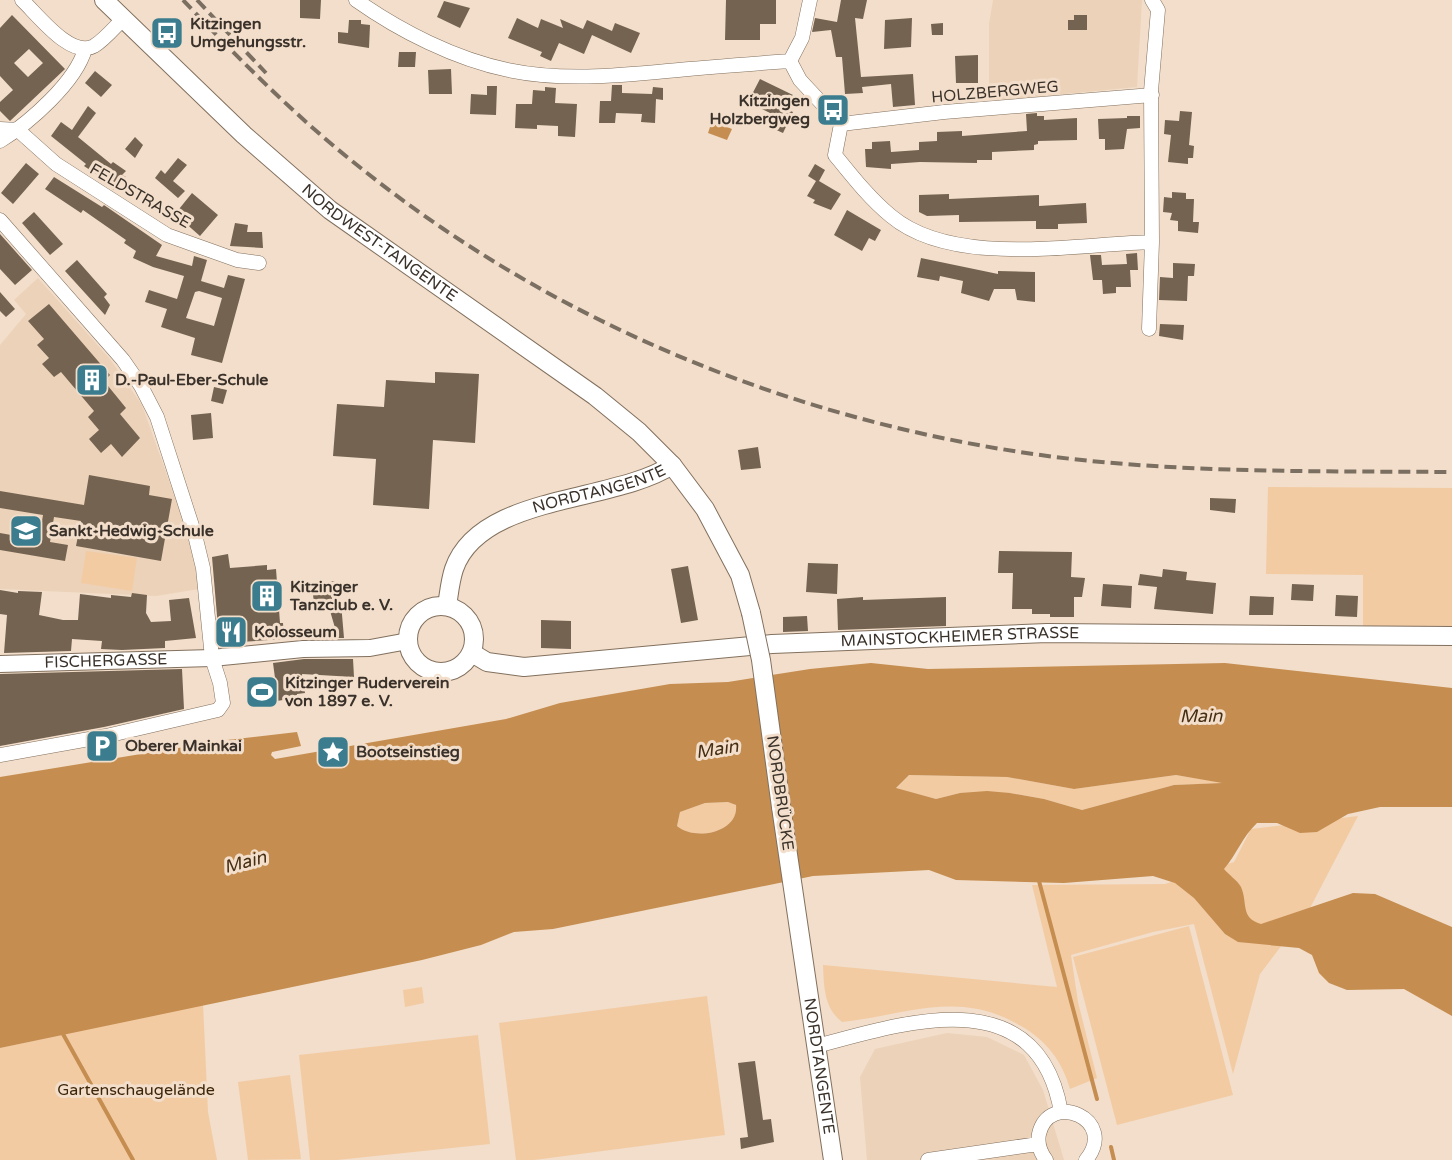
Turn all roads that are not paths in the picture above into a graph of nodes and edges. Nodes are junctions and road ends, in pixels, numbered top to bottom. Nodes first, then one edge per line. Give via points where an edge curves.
1 (22, 0) edge
2 (104, 0) edge
3 (356, 0) edge
4 (810, 0) edge
5 (1152, 0) edge
6 (122, 20) junction
7 (86, 49) junction
8 (790, 61) junction
9 (1152, 95) junction
10 (841, 124) junction
11 (0, 129) edge
12 (18, 130) junction
13 (0, 141) edge
14 (0, 220) edge
15 (1152, 242) junction
16 (259, 263) dead end
17 (1149, 329) dead end
18 (672, 465) junction
19 (447, 606) junction
20 (751, 613) joint
21 (1452, 636) edge
22 (408, 641) junction
23 (472, 653) junction
24 (212, 658) junction
25 (0, 664) edge
26 (0, 755) edge
27 (808, 975) joint
28 (817, 1046) junction
29 (1061, 1112) junction
30 (1038, 1144) junction
31 (833, 1158) edge
32 (928, 1160) edge
33 (1046, 1160) edge
34 (1086, 1160) edge

1 - 7 street via 69,45
2 - 6 main road, NORDWEST-TANGENTE
3 - 8 street via 448,51 508,70 602,77
4 - 8 street via 802,38
5 - 9 street via 1158,10
6 - 7 street via 95,46
6 - 18 main road, NORDWEST-TANGENTE via 330,210 619,414
7 - 12 street via 75,74
8 - 10 street via 800,80
9 - 10 street, HOLZBERGWEG
9 - 15 street
10 - 15 street via 835,155 892,217 933,240 973,249
11 - 12 street
12 - 13 street
12 - 16 street, FELDSTRASSE via 56,164 167,235 237,260
14 - 24 street via 123,360 157,417 198,546
15 - 17 street
18 - 19 main road, NORDTANGENTE via 643,481 552,503 494,524 470,544 458,562
18 - 20 main road, NORDTANGENTE via 723,539 740,575
19 - 22 main road via 433,607 420,614 410,628
19 - 23 main road via 471,622 475,636
20 - 27 main road, NORDBRÜCKE, bridge
21 - 23 main road, MAINSTOCKHEIMER STRASSE via 1047,633 772,644 524,667 488,662
22 - 23 main road via 415,659 433,671 455,669
22 - 24 street via 370,648 303,649
24 - 25 street, FISCHERGASSE
24 - 26 street via 220,683 220,709 106,736
27 - 28 main road, NORDTANGENTE
28 - 29 street via 923,1022 989,1022 1022,1038 1037,1054 1054,1084
28 - 31 main road, NORDTANGENTE
29 - 30 street via 1045,1121
29 - 34 street via 1080,1115 1092,1128 1094,1145
30 - 32 street
30 - 33 street

